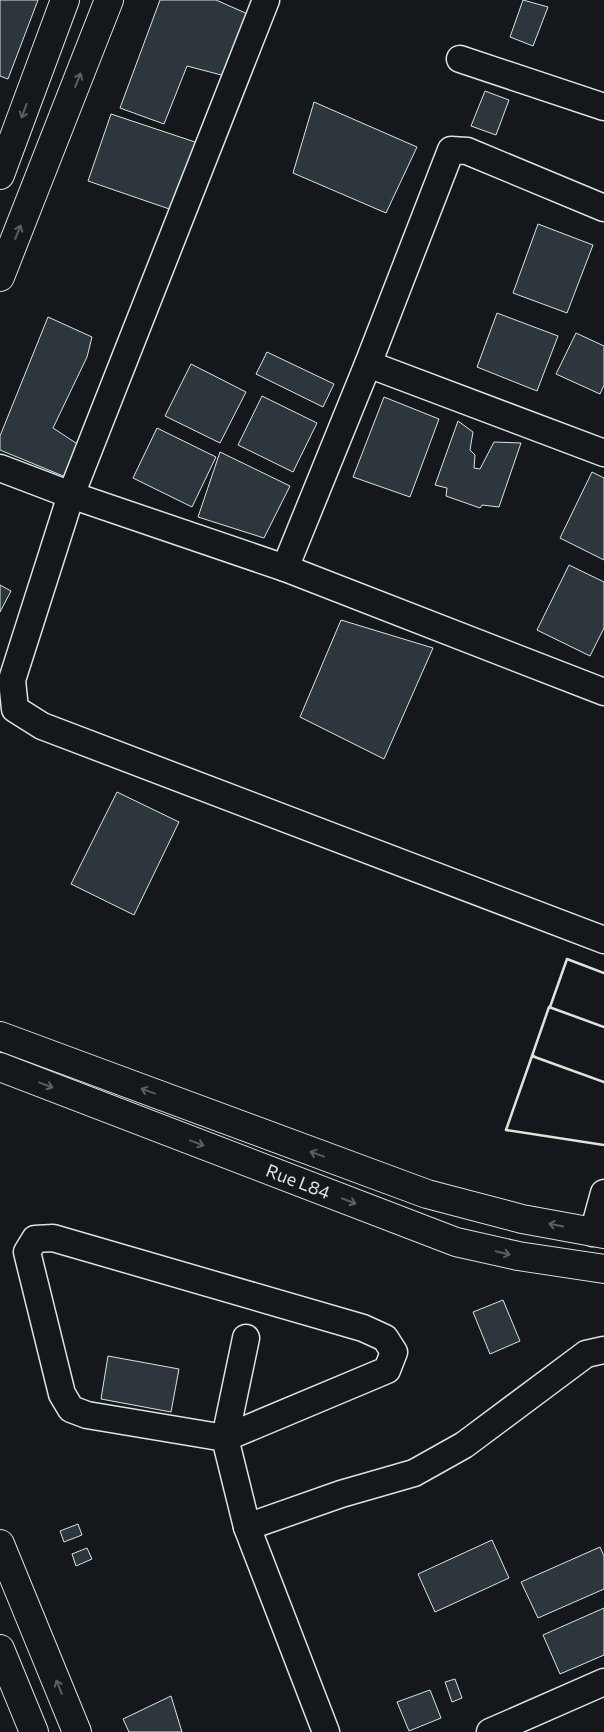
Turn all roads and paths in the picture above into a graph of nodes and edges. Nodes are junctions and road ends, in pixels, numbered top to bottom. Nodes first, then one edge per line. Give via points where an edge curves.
1 (65, 0) edge
2 (109, 0) edge
3 (266, 0) edge
4 (460, 59) dead end
5 (604, 106) edge
6 (0, 175) edge
7 (604, 208) edge
8 (0, 277) edge
9 (368, 364) junction
10 (604, 453) edge
11 (0, 468) edge
12 (71, 495) junction
13 (285, 568) junction
14 (604, 692) edge
15 (604, 940) edge
16 (0, 1036) edge
17 (0, 1067) edge
18 (604, 1192) edge
19 (599, 1233) edge
20 (604, 1270) edge
21 (246, 1338) dead end
22 (604, 1350) edge
23 (225, 1438) junction
24 (247, 1527) junction
25 (0, 1544) edge
26 (0, 1649) edge
27 (604, 1682) edge
28 (34, 1732) edge
29 (77, 1732) edge
30 (326, 1732) edge
31 (490, 1732) edge

1 -> 6 main road
8 -> 2 main road
3 - 12 street
4 - 5 street
7 - 9 street via 467,151 451,150
9 - 10 street
9 - 13 street
11 - 12 street
12 - 13 street
12 - 15 street via 12,680 15,709 42,726
13 - 14 street
19 -> 16 main road via 522,1219 427,1194
17 -> 20 main road, Rue L84 via 456,1242
18 - 19 street
21 - 23 street
22 - 24 street via 586,1354 464,1446 414,1472
23 - 23 street via 87,1415 71,1409 62,1394 27,1252 36,1239 53,1238 363,1328 385,1338 394,1352 386,1370
23 - 24 street
24 - 30 street
29 -> 25 main road
26 - 28 main road
27 - 31 street

